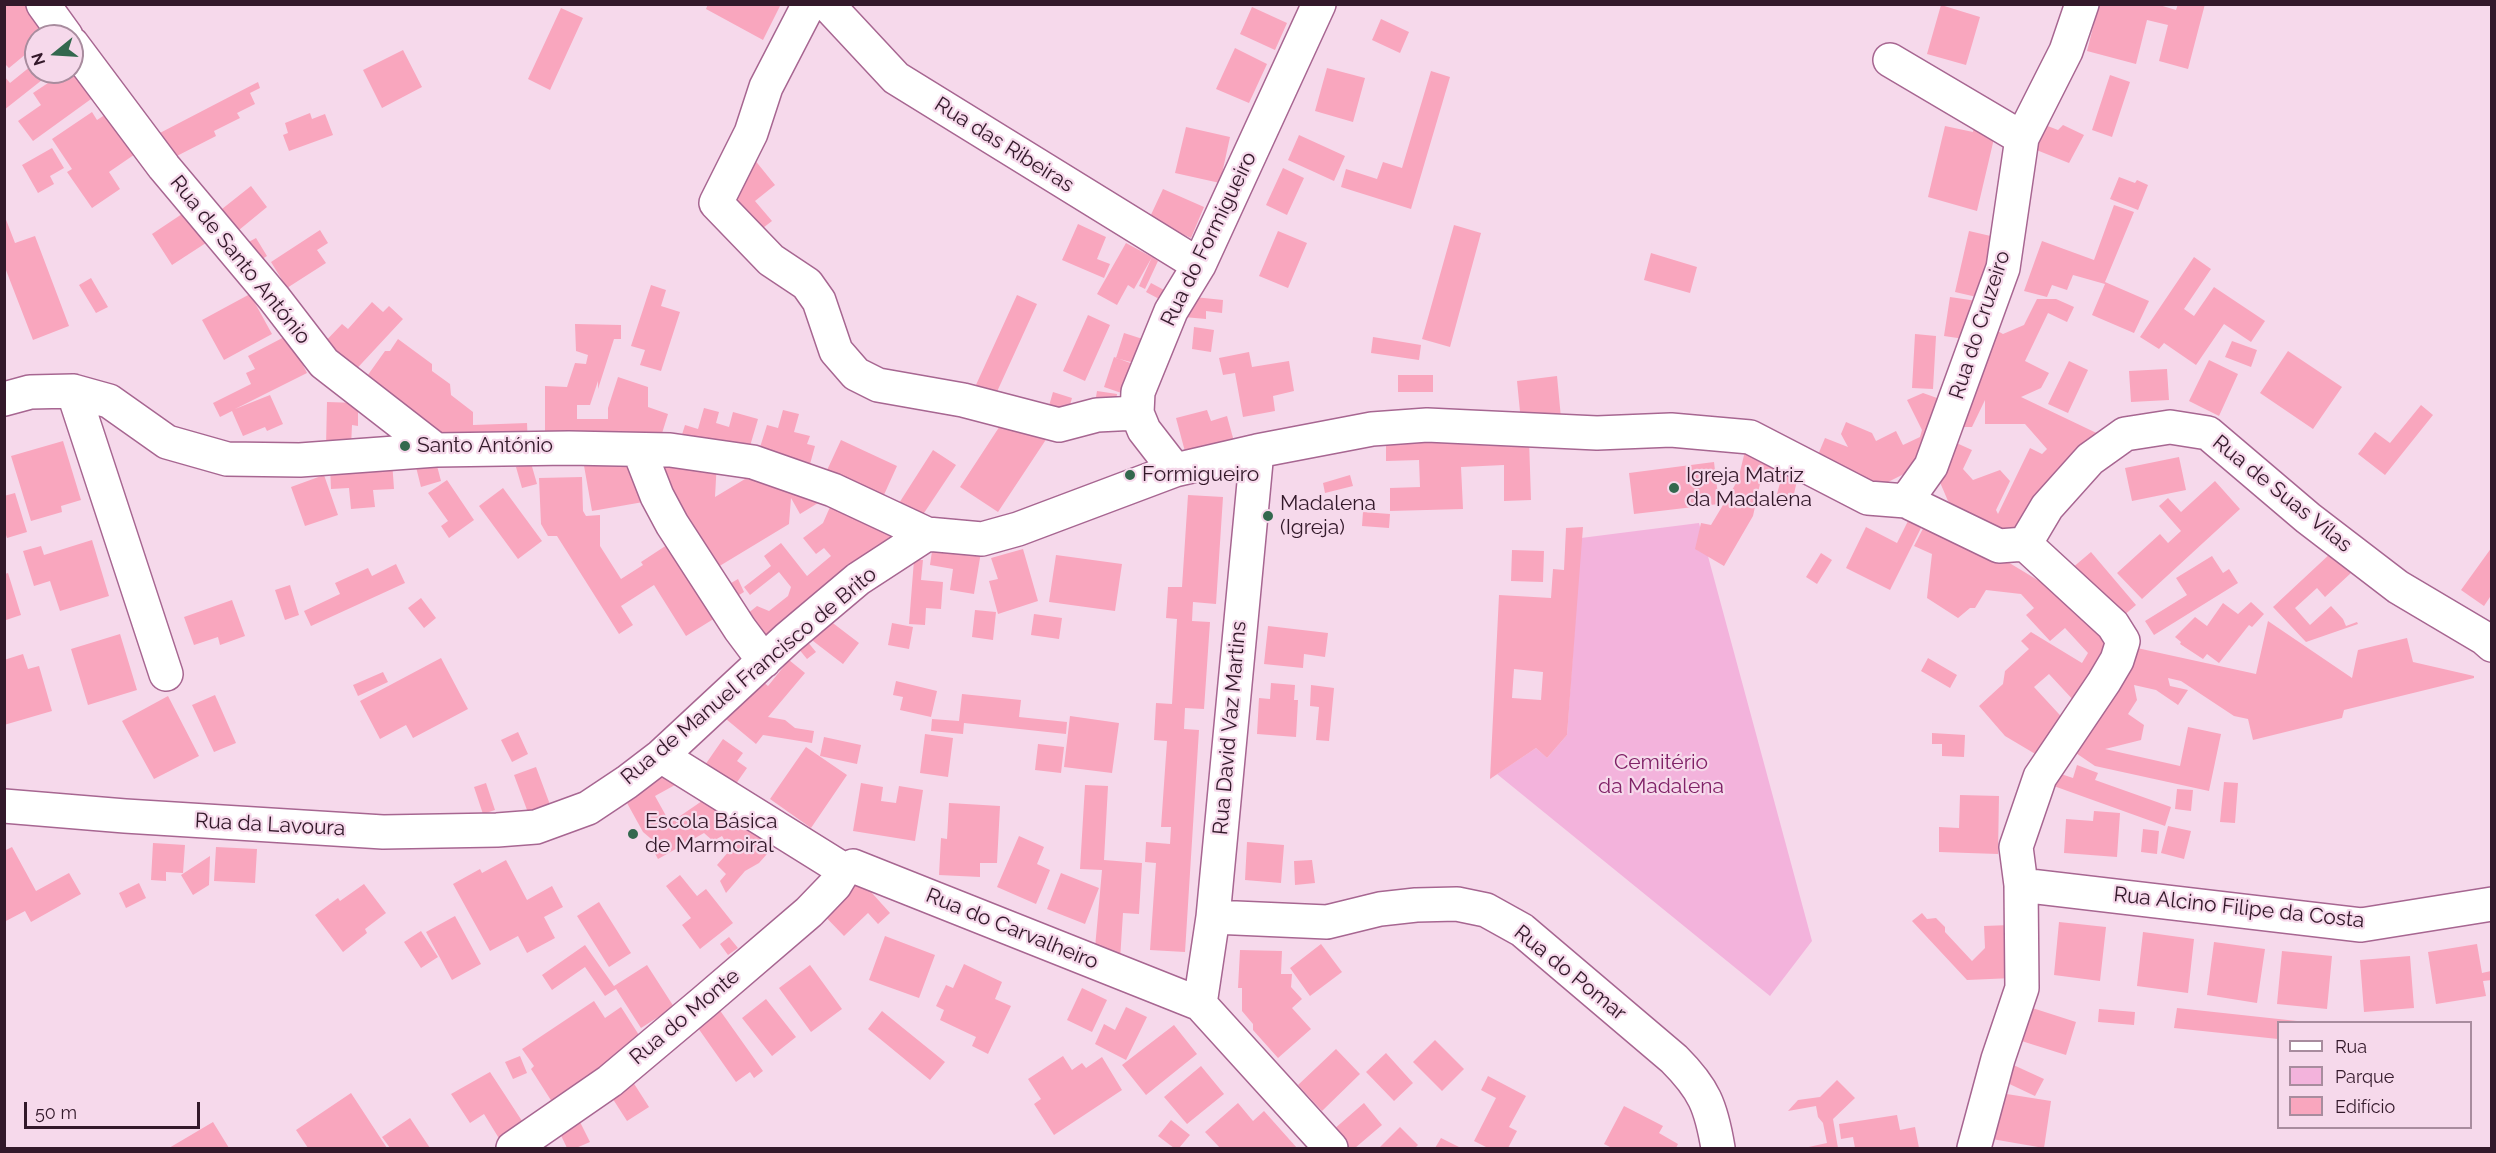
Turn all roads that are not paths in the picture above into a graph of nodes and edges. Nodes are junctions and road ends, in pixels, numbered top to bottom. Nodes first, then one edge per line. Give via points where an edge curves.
1 (43, 4) edge
2 (809, 4) edge
3 (827, 4) edge
4 (1319, 4) edge
5 (2082, 4) edge
6 (57, 24) edge
7 (84, 60) edge
8 (1890, 60) dead end
9 (2022, 138) junction
10 (1199, 266) junction
11 (73, 391) junction
12 (4, 399) edge
13 (1137, 413) junction
14 (436, 450) junction
15 (639, 450) junction
16 (1257, 451) junction
17 (1175, 470) junction
18 (1906, 501) junction
19 (927, 534) junction
20 (2025, 544) junction
21 (2492, 645) edge
22 (764, 661) junction
23 (166, 674) dead end
24 (661, 756) junction
25 (4, 806) edge
26 (536, 827) joint
27 (844, 870) junction
28 (2021, 885) junction
29 (2492, 904) edge
30 (1213, 916) junction
31 (1200, 1004) junction
32 (513, 1149) edge
33 (1331, 1149) edge
34 (1718, 1149) edge
35 (1974, 1149) edge

1 - 6 street
2 - 13 street via 766,87 751,133 716,203 771,260 807,284 819,301 836,351 856,374 878,384 963,400 1059,425 1097,415
3 - 10 street, Rua das Ribeiras via 896,78
4 - 10 street, Rua do Formigueiro
5 - 9 street, Rua do Cruzeiro via 2066,51
7 - 14 street, Rua de Santo António via 324,363
8 - 9 street
9 - 18 street, Rua do Cruzeiro via 2003,268 1931,466
10 - 13 street, Rua do Formigueiro via 1171,312 1138,392
11 - 12 street via 30,392
11 - 14 street via 109,401 167,442 226,459 327,458
11 - 23 street
13 - 17 street via 1144,430
14 - 15 street
15 - 19 street via 670,450 753,462 833,490
15 - 22 street via 672,524
16 - 17 street
16 - 18 street via 1372,429 1427,425 1597,433 1671,430 1750,437 1868,498
16 - 30 street, Rua David Vaz Martins
17 - 19 street via 982,539
18 - 20 street via 1999,546
19 - 22 street, Rua de Manuel Francisco de Brito via 858,579
20 - 21 street, Rua de Suas Vílas via 2047,507 2090,459 2126,434 2170,427 2208,434 2398,587
20 - 28 street via 2113,625 2123,641 2112,668 2040,777 2016,847
22 - 24 street, Rua de Manuel Francisco de Brito
24 - 26 street, Rua de Manuel Francisco de Brito via 588,808
24 - 27 street, Rua do Carvalheiro
25 - 26 street, Rua da Lavoura via 383,832
27 - 31 street, Rua do Carvalheiro via 853,866
27 - 32 street, Rua do Monte via 809,912 704,1002 610,1081
28 - 29 street, Rua Alcino Filipe da Costa via 2361,924
28 - 35 street via 2022,988
30 - 31 street, Rua David Vaz Martins
30 - 34 street, Rua do Pomar via 1327,922 1416,905 1457,904 1486,910 1522,930 1687,1072 1704,1094
31 - 33 street, Rua do Carvalheiro

